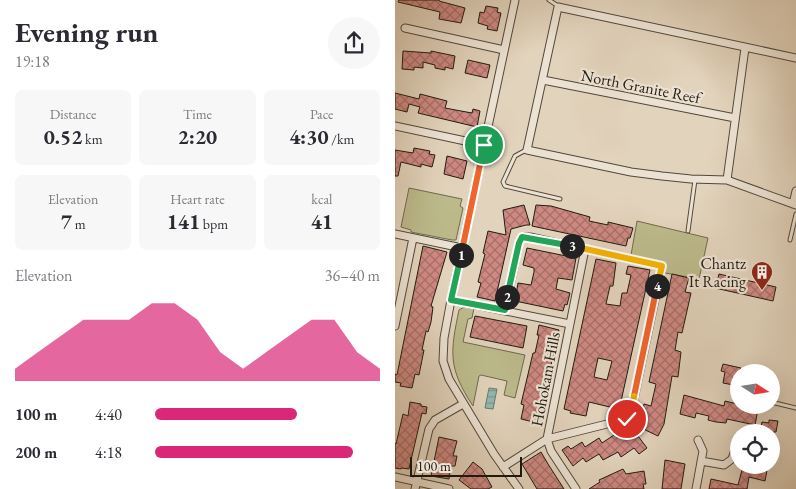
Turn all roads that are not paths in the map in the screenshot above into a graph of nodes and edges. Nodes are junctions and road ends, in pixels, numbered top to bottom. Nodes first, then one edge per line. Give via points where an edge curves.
1 (515, 0) edge
2 (549, 0) edge
3 (558, 7) junction
4 (405, 28) dead end
5 (745, 48) junction
6 (504, 50) junction
7 (796, 58) edge
8 (543, 80) junction
9 (735, 118) junction
10 (395, 126) edge
11 (484, 145) junction
12 (527, 150) junction
13 (695, 179) junction
14 (727, 180) junction
15 (796, 191) edge
16 (560, 199) dead end
17 (794, 204) edge
18 (796, 214) edge
19 (688, 231) dead end
20 (395, 234) edge
21 (413, 238) junction
22 (790, 240) dead end
23 (462, 248) junction
24 (585, 249) junction
25 (451, 300) junction
26 (505, 310) junction
27 (570, 324) junction
28 (395, 326) edge
29 (463, 404) junction
30 (780, 404) edge
31 (796, 408) edge
32 (547, 439) junction
33 (697, 440) dead end
34 (730, 460) edge
35 (701, 461) junction
36 (503, 467) junction
37 (395, 476) edge
38 (416, 485) edge
39 (449, 489) edge
40 (519, 489) edge
41 (576, 489) edge
42 (696, 489) edge

1 - 6 street
2 - 3 lane
3 - 5 street
3 - 8 street
4 - 6 street
5 - 7 street
5 - 9 street
6 - 11 street
8 - 9 street, North Granite Reef
8 - 12 street
9 - 14 street
10 - 11 street
11 - 23 street
12 - 13 street via 631,172
12 - 16 lane via 515,156 503,182 505,186
13 - 14 street
13 - 19 lane
14 - 17 street
15 - 17 street
18 - 22 lane
20 - 21 street
21 - 23 street
21 - 28 street
23 - 25 street
24 - 26 street, Hohokam Hills via 522,237
24 - 27 street, Hohokam Hills
24 - 32 street, Hohokam Hills via 662,266 631,413 627,419
25 - 26 street, Hohokam Hills
25 - 29 street via 443,361
26 - 27 street, Hohokam Hills
27 - 32 street, Hohokam Hills
29 - 36 street
29 - 38 street via 435,420 429,429
30 - 31 lane
32 - 36 street, Hohokam Hills
32 - 41 street, Hohokam Hills via 551,451
33 - 35 street via 703,451
34 - 35 street via 724,465
35 - 42 street
36 - 40 street
37 - 38 street
38 - 39 street

